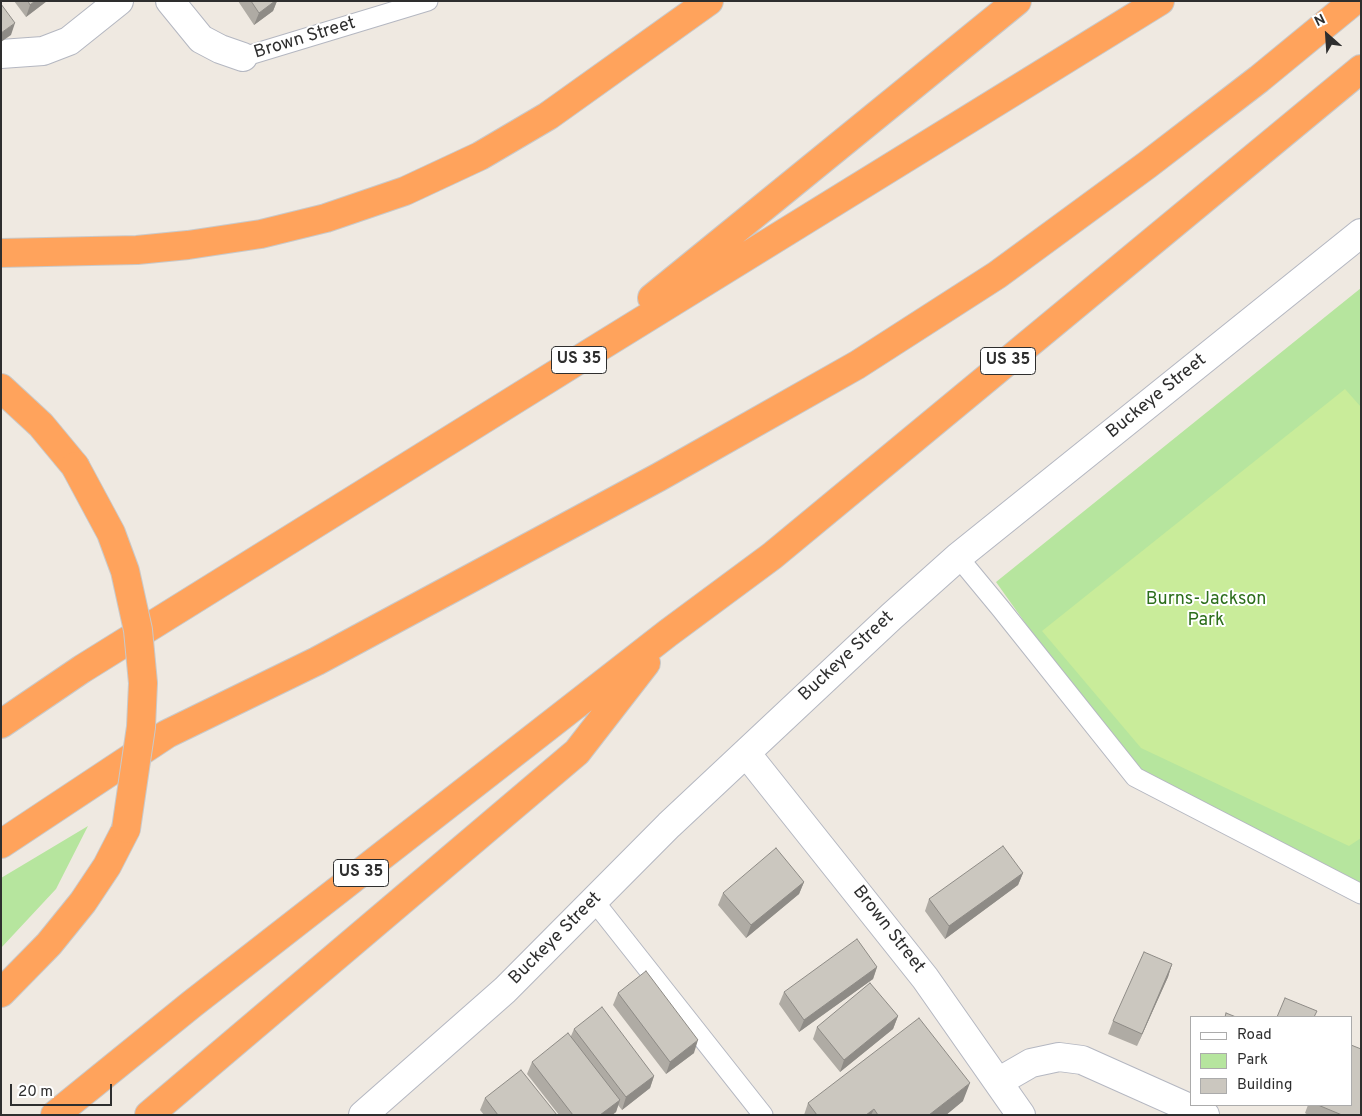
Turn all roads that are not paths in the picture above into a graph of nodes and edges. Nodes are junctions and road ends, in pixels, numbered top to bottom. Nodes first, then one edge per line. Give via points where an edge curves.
1 (119, 1) edge
2 (170, 1) edge
3 (428, 1) edge
4 (709, 1) edge
5 (1017, 1) edge
6 (1160, 1) edge
7 (1354, 1) edge
8 (1, 54) edge
9 (243, 57) joint
10 (1355, 76) edge
11 (1361, 233) edge
12 (1, 253) edge
13 (572, 364) junction
14 (1, 388) edge
15 (958, 558) junction
16 (668, 633) junction
17 (1, 724) edge
18 (746, 753) junction
19 (1, 844) edge
20 (1361, 894) edge
21 (594, 901) junction
22 (1, 993) edge
23 (998, 1082) junction
24 (55, 1115) edge
25 (149, 1115) edge
26 (363, 1115) edge
27 (764, 1115) edge
28 (1020, 1115) edge
29 (1205, 1115) edge

1 - 8 street via 69,41 42,51
2 - 9 street, Brown Street via 201,39
3 - 9 lane, Brown Street
4 - 12 highway via 548,116 480,156 405,191 326,218 261,234 197,244 136,250
5 - 13 highway
6 - 13 highway, US 35
7 - 19 highway via 1154,160 1012,264 857,365 352,642 167,734
10 - 16 highway, US 35 via 772,556
11 - 15 street, Buckeye Street
13 - 17 highway, US 35 via 82,669
14 - 22 highway, bridge via 40,425 75,466 111,533 125,571 138,630 143,683 141,726 126,829 84,902 50,944
15 - 18 street, Buckeye Street
15 - 20 lane via 1134,777
16 - 24 highway, US 35 via 192,1004
16 - 25 highway via 578,752
18 - 21 street, Buckeye Street
18 - 23 street, Brown Street via 920,970
21 - 26 street, Buckeye Street via 505,990
21 - 27 lane
23 - 28 street, Brown Street
23 - 29 street via 1031,1063 1059,1058 1082,1060

